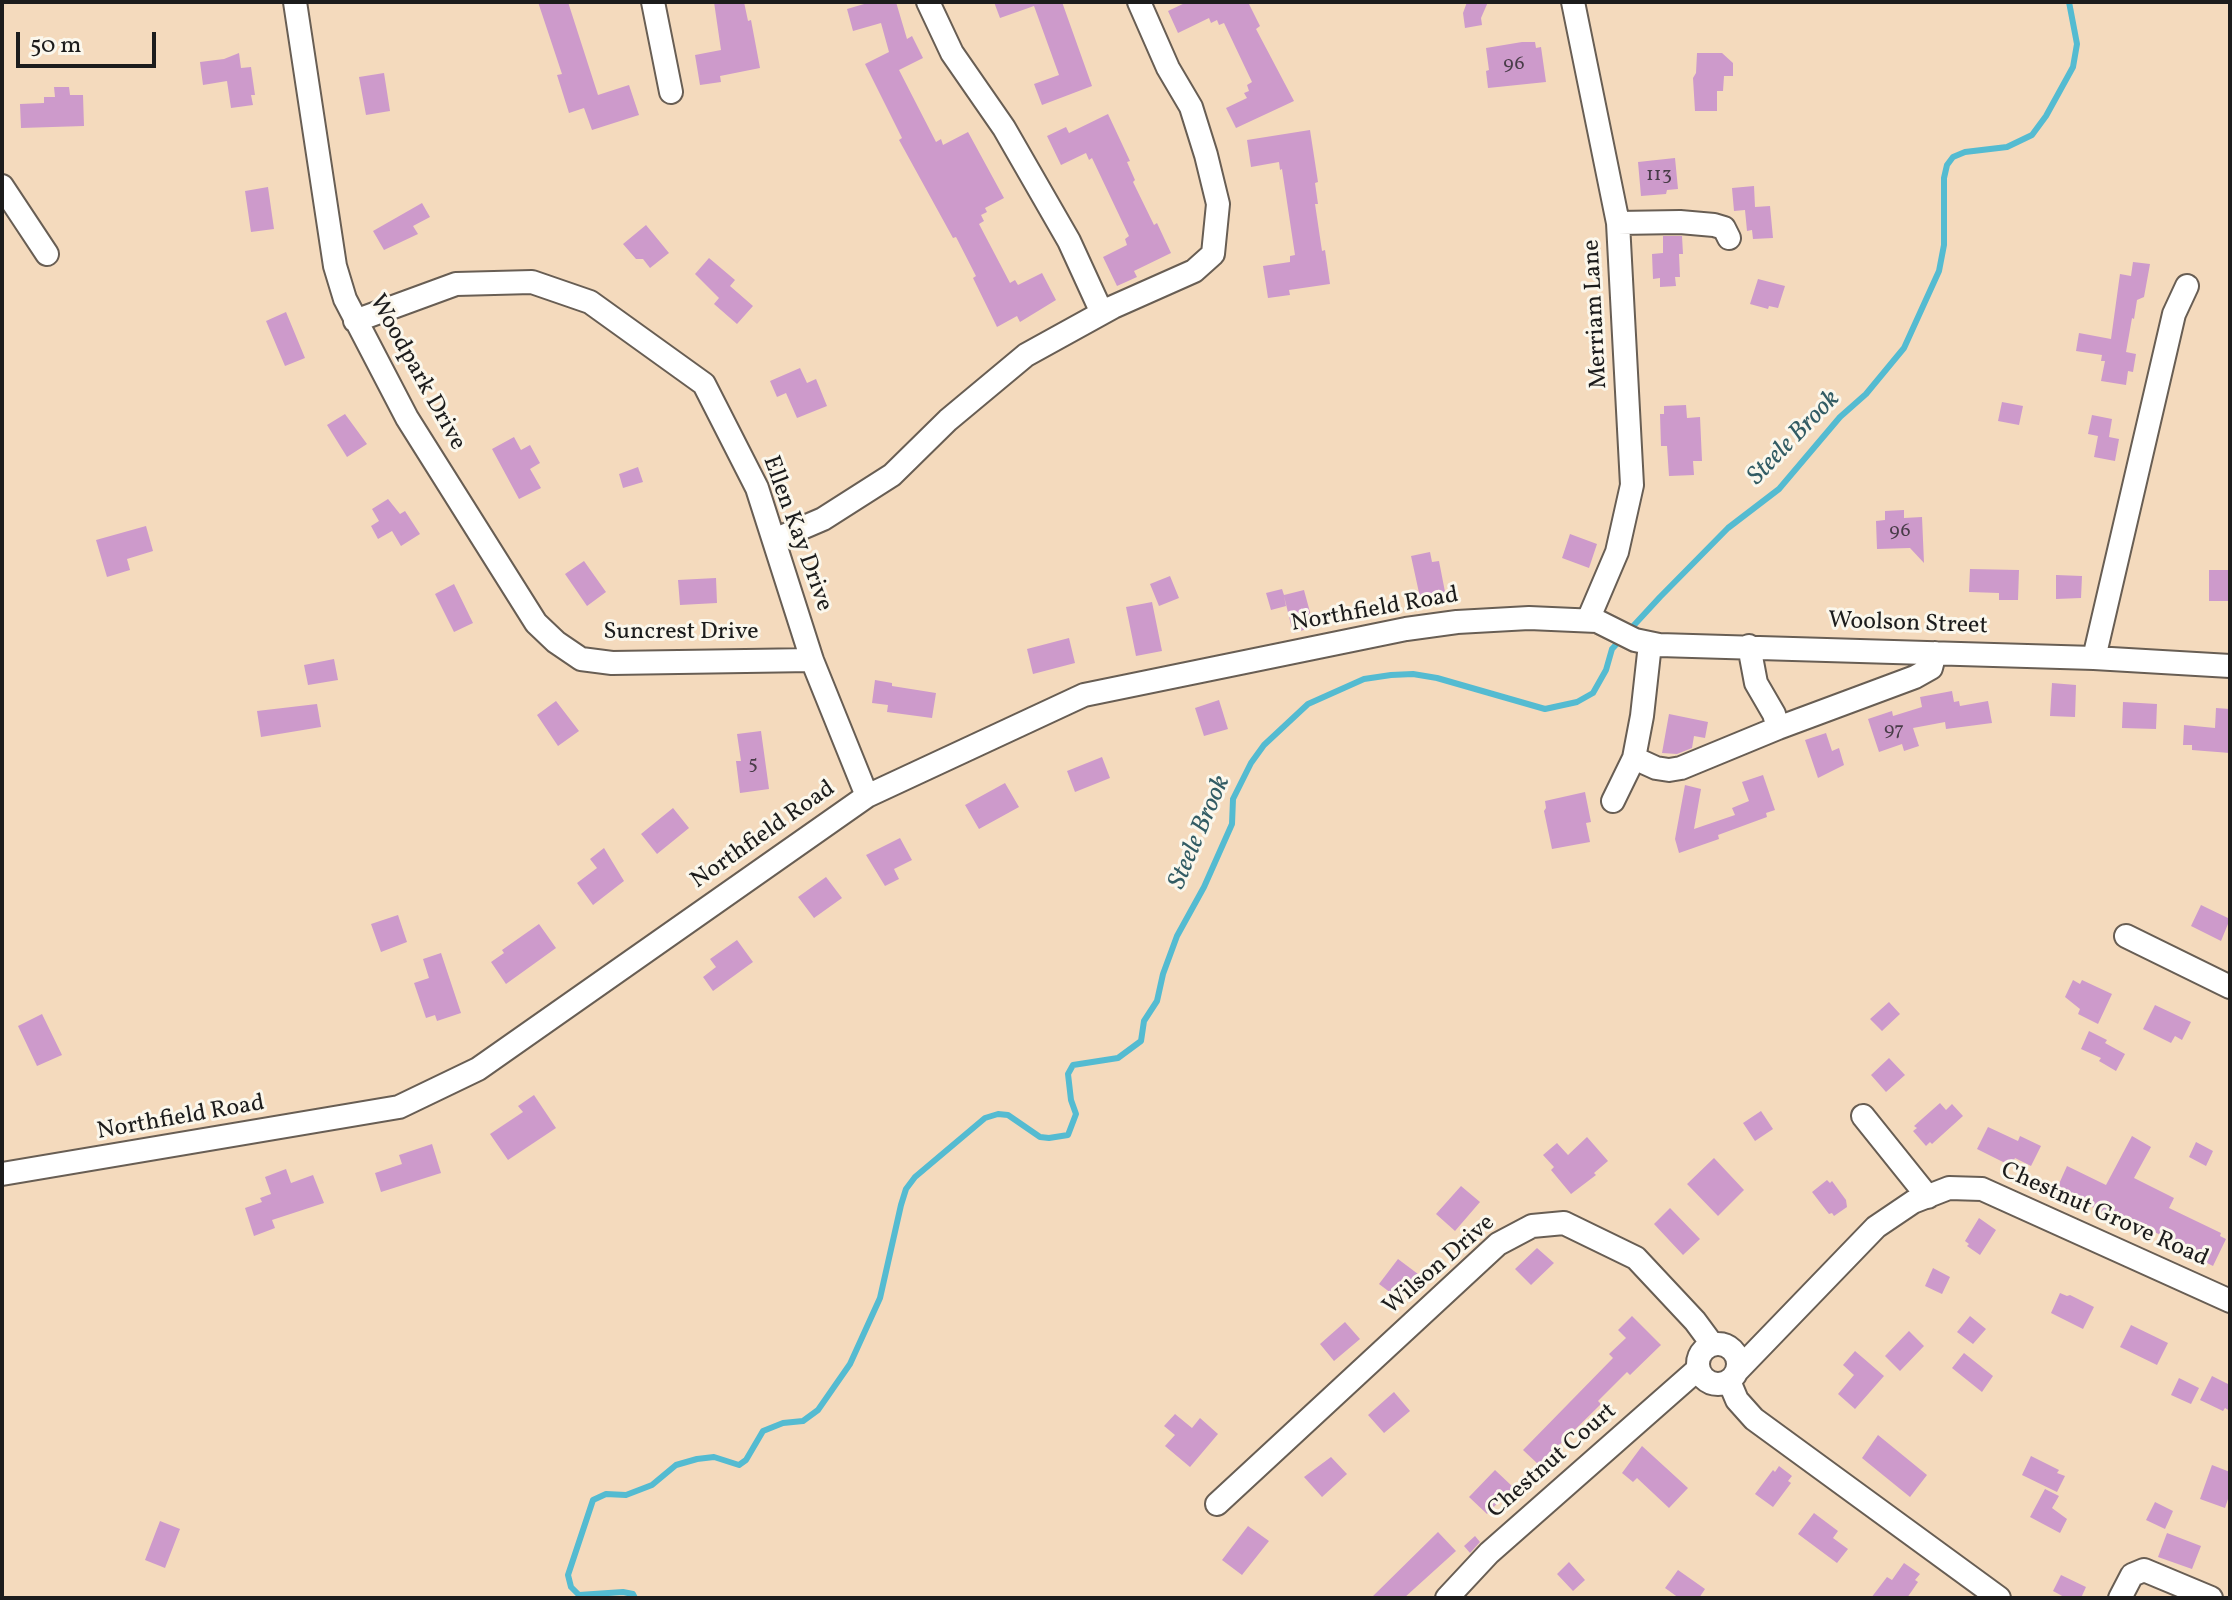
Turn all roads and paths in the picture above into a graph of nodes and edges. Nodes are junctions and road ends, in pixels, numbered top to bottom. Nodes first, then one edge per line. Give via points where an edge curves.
1 (295, 2) edge
2 (653, 2) edge
3 (928, 2) edge
4 (1139, 2) edge
5 (1573, 2) edge
6 (671, 92) dead end
7 (2, 186) edge
8 (1618, 223) junction
9 (1729, 238) dead end
10 (47, 254) dead end
11 (2187, 286) dead end
12 (1102, 313) junction
13 (355, 321) junction
14 (774, 540) junction
15 (1598, 623) junction
16 (1642, 641) junction
17 (556, 642) joint
18 (1749, 646) junction
19 (1935, 653) junction
20 (2094, 658) junction
21 (812, 660) junction
22 (2230, 666) edge
23 (1778, 728) junction
24 (1634, 758) junction
25 (867, 796) junction
26 (1613, 801) dead end
27 (2126, 936) dead end
28 (2230, 987) edge
29 (1863, 1116) dead end
30 (2, 1174) edge
31 (1928, 1197) junction
32 (2230, 1301) edge
33 (1712, 1344) junction
34 (1698, 1369) junction
35 (1733, 1376) junction
36 (1217, 1504) dead end
37 (1447, 1598) edge
38 (1999, 1598) edge
39 (2120, 1598) edge
40 (2211, 1598) edge

1 - 13 street, Woodpark Drive via 335,266
2 - 6 street
3 - 12 street via 952,53 1004,128 1069,241
4 - 12 street via 1191,107 1206,155 1218,204 1213,254 1194,271
5 - 8 street, Merriam Lane
7 - 10 street
8 - 9 street via 1714,225 1724,228
8 - 15 street, Merriam Lane via 1632,485
11 - 20 street via 2174,314
12 - 14 street via 1026,355 892,475 823,519
13 - 14 street, Ellen Kay Drive via 456,284 532,282 590,302 704,384 757,488
13 - 17 street, Woodpark Drive via 447,482 536,623
14 - 21 street, Ellen Kay Drive
15 - 16 street, Woolson Street
15 - 25 street, Northfield Road via 1529,618 1406,629 1084,695
16 - 18 street, Woolson Street
16 - 24 street via 1642,716
17 - 21 street, Suncrest Drive via 581,659 612,663
18 - 19 street, Woolson Street
18 - 23 street via 1756,683
19 - 20 street, Woolson Street
19 - 23 street via 1931,668 1915,677
20 - 22 street, Woolson Street
21 - 25 street, Ellen Kay Drive
23 - 24 street via 1681,768 1656,768
24 - 26 street
25 - 30 street, Northfield Road via 478,1069 399,1107
27 - 28 street
29 - 31 street
31 - 32 street, Chestnut Grove Road via 1949,1188 1982,1189
31 - 35 street, Chestnut Grove Road via 1876,1227
33 - 34 street via 1700,1354
33 - 35 street via 1737,1356
33 - 36 street, Wilson Drive via 1636,1258 1564,1223 1532,1226 1498,1244
34 - 35 street via 1710,1383 1723,1384
34 - 37 street, Chestnut Court via 1489,1553
35 - 38 street via 1737,1400 1754,1419
39 - 40 street via 2132,1575 2144,1570

